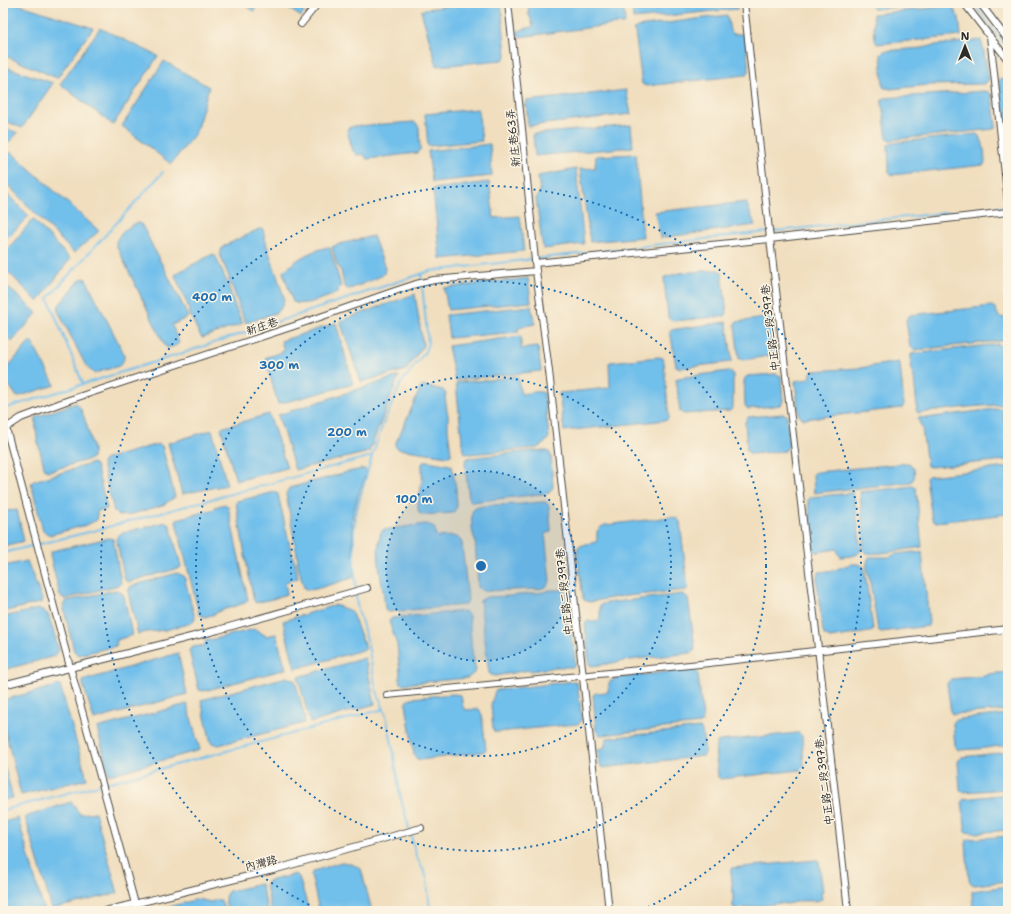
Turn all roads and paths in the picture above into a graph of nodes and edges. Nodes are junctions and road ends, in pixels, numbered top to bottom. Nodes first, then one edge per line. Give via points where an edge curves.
1 (318, 3) edge
2 (508, 3) edge
3 (744, 3) edge
4 (964, 3) edge
5 (980, 3) edge
6 (301, 24) dead end
7 (990, 36) junction
8 (1008, 40) edge
9 (1008, 60) edge
10 (1008, 202) edge
11 (1008, 212) edge
12 (770, 239) junction
13 (536, 263) junction
14 (536, 271) junction
15 (5, 430) edge
16 (367, 588) dead end
17 (1008, 629) edge
18 (818, 650) junction
19 (70, 667) junction
20 (583, 676) junction
21 (3, 684) edge
22 (386, 695) dead end
23 (421, 828) dead end
24 (135, 903) junction
25 (105, 911) edge
26 (137, 911) edge
27 (609, 911) edge
28 (848, 911) edge

1 - 6 street
2 - 13 street, 新庄巷63弄
3 - 12 street, 中正路二段397巷
4 - 7 street
5 - 8 street
7 - 9 street
7 - 10 street
11 - 12 street
12 - 13 street
12 - 18 street, 中正路二段397巷
13 - 14 street, 新庄巷63弄
14 - 15 street, 新庄巷 via 434,280 416,284 69,400 21,418
14 - 20 street, 中正路二段397巷
15 - 19 street
16 - 19 street via 218,630
17 - 18 street
18 - 20 street
18 - 28 street, 中正路二段397巷
19 - 21 street
19 - 24 street
20 - 22 street
20 - 27 street, 中正路二段397巷
23 - 24 street, 內灣路 via 273,870
24 - 25 street, 內灣路
24 - 26 street

